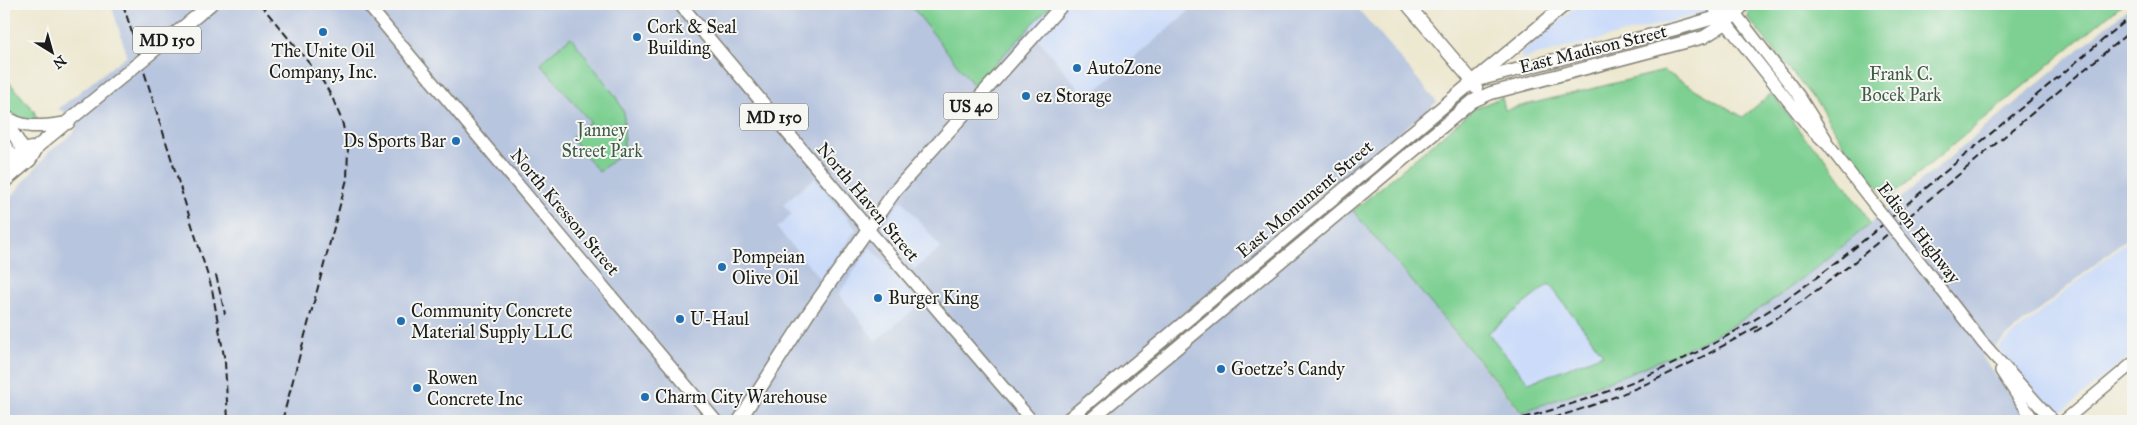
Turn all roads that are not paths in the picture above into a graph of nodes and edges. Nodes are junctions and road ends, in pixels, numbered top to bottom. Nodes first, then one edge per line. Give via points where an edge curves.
1 (211, 4) edge
2 (368, 4) edge
3 (680, 4) edge
4 (1063, 4) edge
5 (1408, 4) edge
6 (1566, 4) edge
7 (1711, 4) edge
8 (1736, 6) edge
9 (1724, 20) junction
10 (1473, 82) junction
11 (1481, 97) junction
12 (4, 117) edge
13 (71, 120) junction
14 (4, 144) edge
15 (1828, 145) junction
16 (19, 161) edge
17 (4, 182) edge
18 (868, 229) junction
19 (1982, 342) junction
20 (2133, 363) edge
21 (716, 421) edge
22 (739, 421) edge
23 (1032, 421) edge
24 (1066, 421) edge
25 (1089, 421) edge
26 (2034, 421) edge
27 (2052, 421) edge
28 (2064, 421) edge

1 - 13 main road, MD 150, bridge
2 - 21 main road, North Kresson Street
3 - 18 main road, North Haven Street / MD 150
4 - 18 main road, US 40 via 899,187
5 - 10 main road
6 - 10 main road, East Monument Street
7 - 9 main road, Edison Highway
8 - 9 main road, East Madison Street
8 - 15 main road, Edison Highway via 1823,132
9 - 10 main road, East Madison Street
9 - 11 main road, East Madison Street via 1712,33 1695,40
9 - 15 main road, Edison Highway via 1809,127
10 - 11 main road
10 - 24 main road, East Monument Street
11 - 25 main road, East Monument Street
12 - 13 main road via 33,127
12 - 16 main road
13 - 16 main road, MD 150
14 - 16 main road
15 - 19 main road, Edison Highway, bridge
16 - 17 main road
18 - 22 main road, US 40 via 810,310
18 - 23 main road, North Haven Street
19 - 26 main road, Edison Highway
19 - 27 main road, Edison Highway
20 - 28 main road

